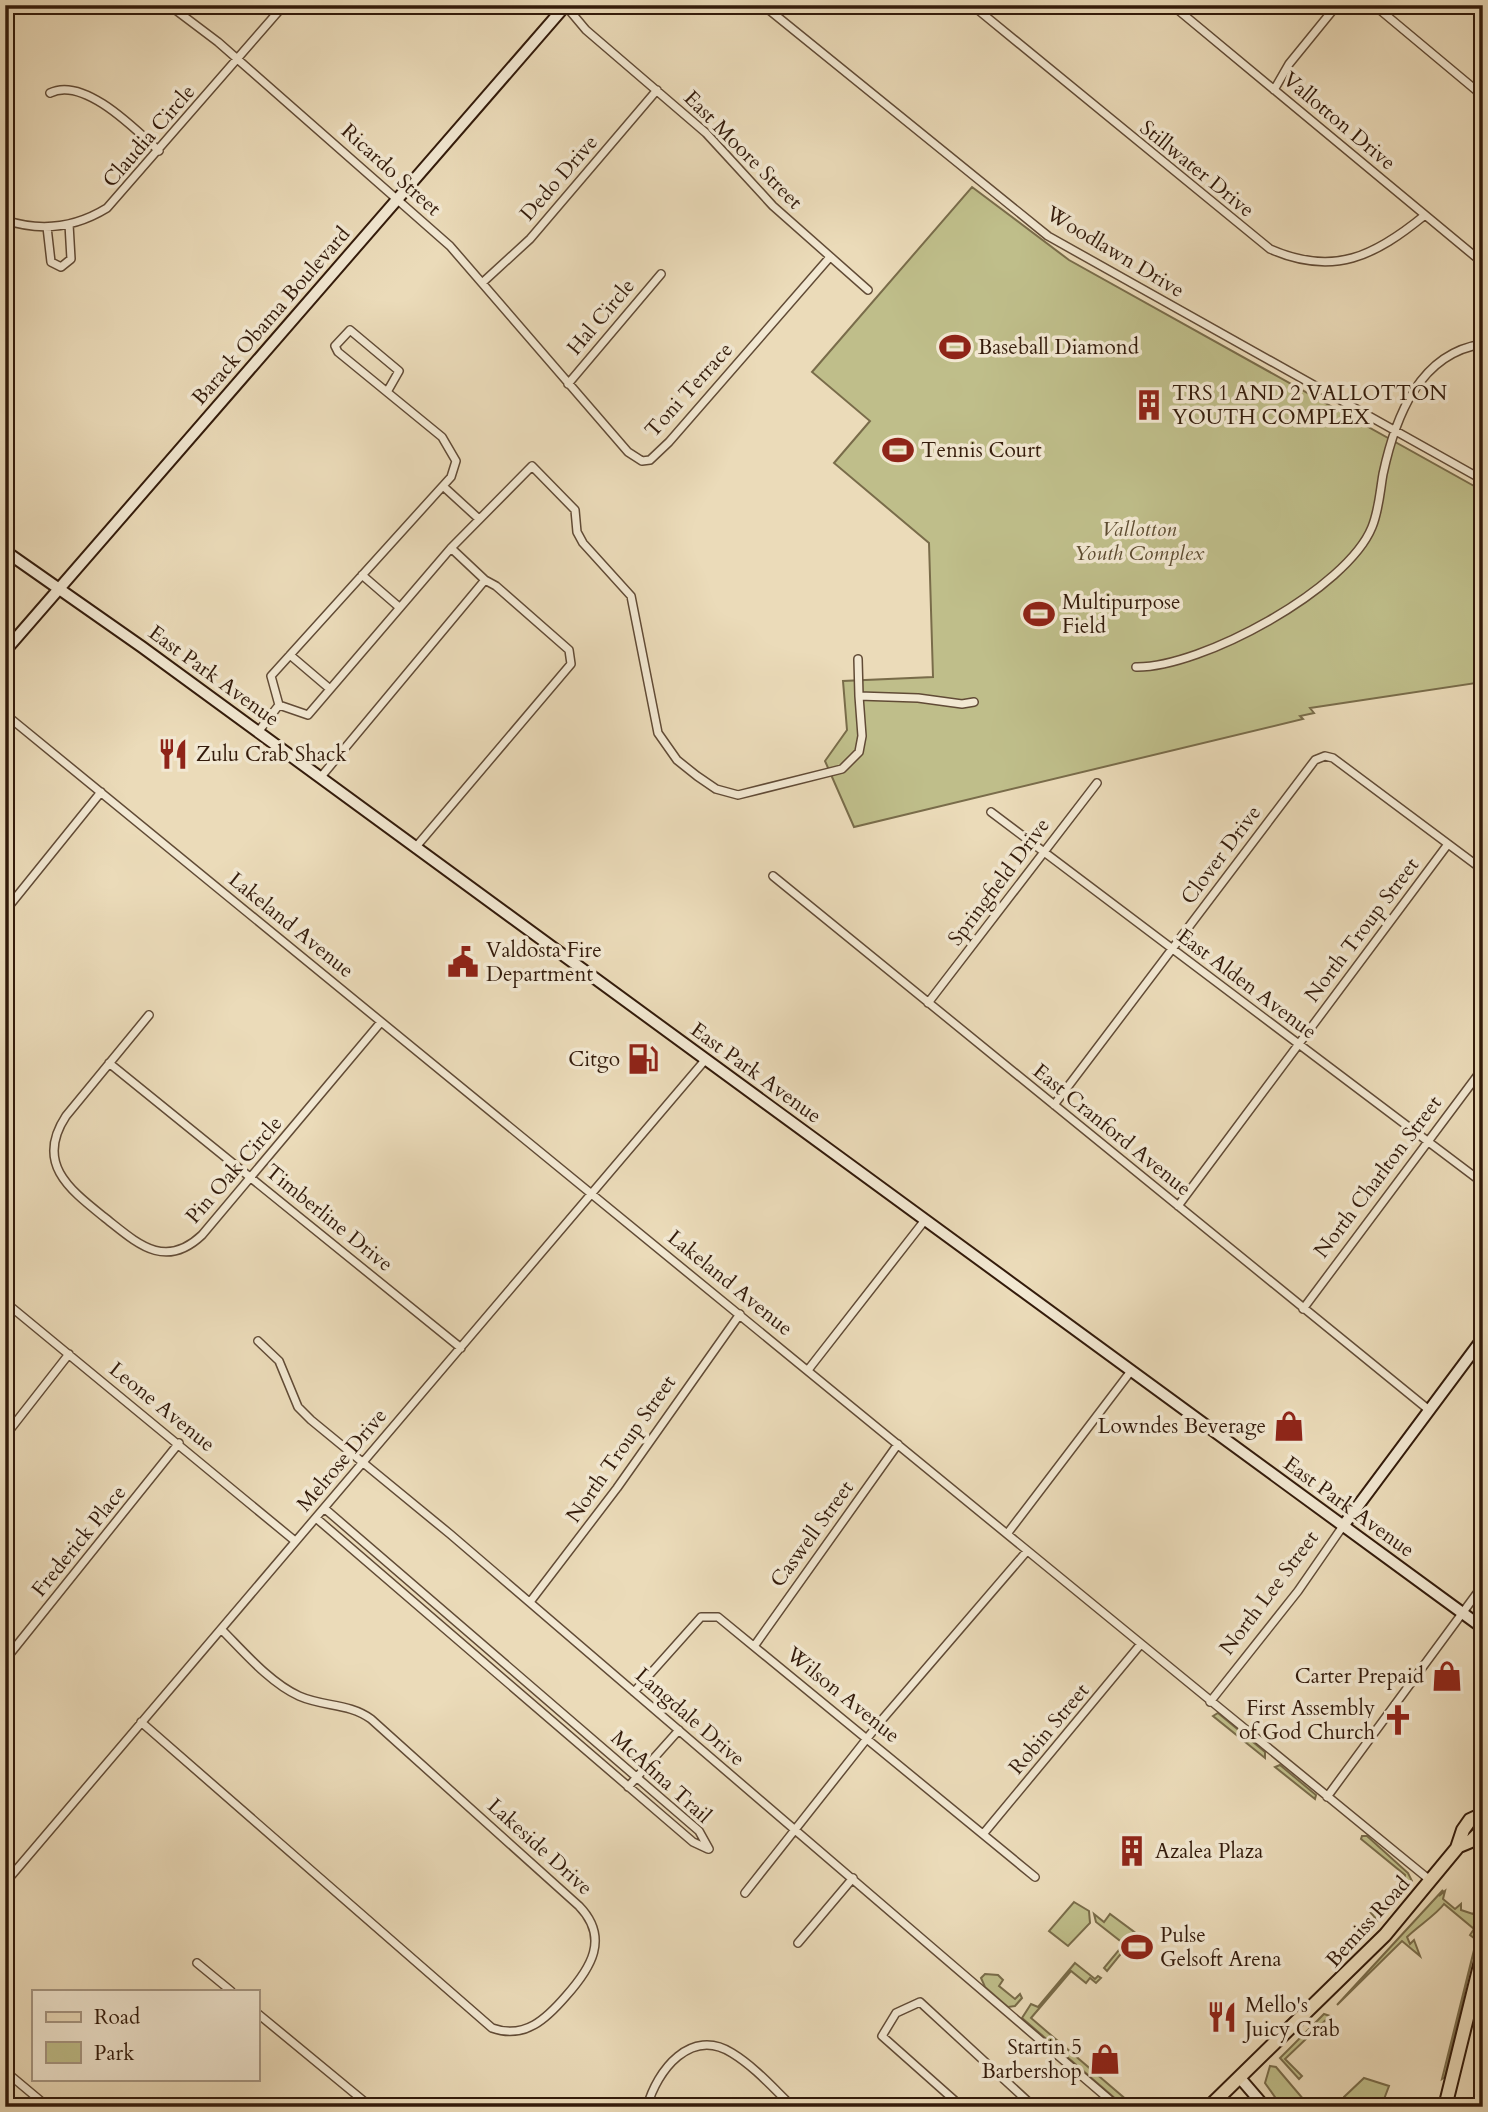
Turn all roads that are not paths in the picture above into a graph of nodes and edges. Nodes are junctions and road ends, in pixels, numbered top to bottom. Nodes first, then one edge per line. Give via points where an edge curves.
1 (169, 5) edge
2 (284, 5) edge
3 (565, 5) edge
4 (763, 5) edge
5 (972, 5) edge
6 (1172, 5) edge
7 (1337, 5) edge
8 (1374, 5) edge
9 (239, 61) junction
10 (657, 90) junction
11 (1274, 90) junction
12 (50, 93) dead end
13 (1483, 96) edge
14 (159, 151) junction
15 (398, 200) junction
16 (1425, 215) junction
17 (5, 220) edge
18 (69, 224) junction
19 (47, 227) junction
20 (830, 257) junction
21 (1483, 263) edge
22 (662, 274) dead end
23 (482, 283) junction
24 (868, 290) dead end
25 (1483, 344) edge
26 (568, 384) junction
27 (387, 392) junction
28 (1394, 431) junction
29 (1483, 480) edge
30 (444, 487) junction
31 (480, 519) junction
32 (451, 548) junction
33 (5, 551) edge
34 (362, 575) junction
35 (485, 580) junction
36 (58, 589) junction
37 (399, 607) junction
38 (5, 651) edge
39 (290, 655) junction
40 (858, 659) dead end
41 (1136, 667) dead end
42 (330, 689) junction
43 (859, 696) junction
44 (974, 702) dead end
45 (279, 705) junction
46 (5, 714) edge
47 (258, 732) junction
48 (320, 778) junction
49 (1097, 783) dead end
50 (101, 792) junction
51 (991, 811) dead end
52 (1448, 844) junction
53 (415, 848) junction
54 (1044, 852) junction
55 (1483, 870) edge
56 (773, 876) dead end
57 (5, 911) edge
58 (1172, 948) junction
59 (928, 1003) junction
60 (149, 1015) dead end
61 (381, 1021) junction
62 (1299, 1045) junction
63 (706, 1059) junction
64 (110, 1063) junction
65 (1483, 1068) edge
66 (1054, 1105) junction
67 (1429, 1142) junction
68 (252, 1179) junction
69 (1483, 1183) edge
70 (592, 1194) junction
71 (1178, 1206) junction
72 (925, 1220) junction
73 (5, 1303) edge
74 (1303, 1309) junction
75 (740, 1314) junction
76 (1483, 1338) edge
77 (258, 1341) dead end
78 (461, 1348) junction
79 (69, 1354) junction
80 (808, 1370) junction
81 (1131, 1371) junction
82 (1429, 1410) junction
83 (5, 1436) edge
84 (179, 1443) junction
85 (898, 1444) junction
86 (362, 1463) junction
87 (324, 1508) junction
88 (316, 1518) junction
89 (1343, 1526) junction
90 (1007, 1534) junction
91 (295, 1541) junction
92 (372, 1550) junction
93 (1027, 1551) junction
94 (364, 1560) junction
95 (412, 1584) junction
96 (1483, 1585) edge
97 (403, 1593) junction
98 (530, 1602) junction
99 (1462, 1613) junction
100 (450, 1617) junction
101 (442, 1627) junction
102 (1483, 1628) edge
103 (221, 1629) junction
104 (755, 1645) junction
105 (1140, 1645) junction
106 (490, 1651) junction
107 (5, 1660) edge
108 (481, 1661) junction
109 (529, 1685) junction
110 (634, 1692) junction
111 (521, 1694) junction
112 (1210, 1702) junction
113 (141, 1722) junction
114 (679, 1730) junction
115 (868, 1738) junction
116 (607, 1751) junction
117 (598, 1761) junction
118 (637, 1777) junction
119 (628, 1787) junction
120 (1327, 1797) junction
121 (1483, 1802) edge
122 (673, 1809) junction
123 (1483, 1814) edge
124 (665, 1818) junction
125 (1470, 1819) junction
126 (1483, 1829) edge
127 (795, 1830) junction
128 (984, 1833) junction
129 (1459, 1846) junction
130 (1035, 1877) dead end
131 (853, 1878) junction
132 (1431, 1881) junction
133 (5, 1883) edge
134 (745, 1893) dead end
135 (798, 1943) dead end
136 (1483, 1953) edge
137 (197, 1963) dead end
138 (230, 1990) edge
139 (259, 2015) edge
140 (5, 2071) edge
141 (1240, 2078) junction
142 (48, 2107) edge
143 (371, 2107) edge
144 (647, 2107) edge
145 (793, 2107) edge
146 (962, 2107) edge
147 (1034, 2107) edge
148 (1118, 2107) edge
149 (1209, 2107) edge
150 (1221, 2107) edge
151 (1250, 2107) edge
152 (1265, 2107) edge
153 (1445, 2107) edge

1 - 9 street, Ricardo Street
2 - 9 street, Claudia Circle
3 - 10 street, East Moore Street via 586,30
3 - 15 main road, Barack Obama Boulevard
4 - 28 street, Woodlawn Drive via 1048,236
5 - 16 street, Stillwater Drive via 1270,249 1312,262 1357,258 1392,242
6 - 11 street, Vallotton Drive
7 - 11 street
8 - 13 street
9 - 14 street, Claudia Circle
9 - 15 street, Ricardo Street
10 - 20 street, East Moore Street
10 - 23 street, Dedo Drive via 530,239
11 - 16 street, Vallotton Drive
12 - 14 street via 77,91 92,98
14 - 18 street, Claudia Circle via 113,203 95,216
15 - 23 street, Ricardo Street via 450,246
15 - 36 main road, Barack Obama Boulevard
16 - 21 street, Vallotton Drive
17 - 19 street, Claudia Circle
18 - 19 street, Claudia Circle
18 - 19 street via 71,260 61,267 51,262
20 - 24 street, East Moore Street
20 - 26 street, Toni Terrace via 650,460 642,461 628,452
22 - 26 street, Hal Circle
23 - 26 street, Ricardo Street
25 - 28 street via 1452,352 1431,367
27 - 27 street via 338,352 335,346 346,331 399,371
27 - 30 street via 442,437 456,461
28 - 29 street, Woodlawn Drive
28 - 41 street via 1372,527 1340,568 1287,611 1242,634 1166,664
30 - 31 street
30 - 34 street
31 - 32 street
31 - 43 street via 532,466 575,510 583,543 631,596 658,733 677,760 716,789 738,795 842,769 859,752 863,736
32 - 35 street
32 - 37 street
33 - 36 main road, East Park Avenue
34 - 37 street
34 - 39 street
35 - 48 street
35 - 53 street via 569,650 571,664
36 - 38 main road, Barack Obama Boulevard
36 - 47 main road, East Park Avenue
37 - 42 street
39 - 42 street
39 - 45 street via 271,677
40 - 43 street
42 - 45 street via 308,715
43 - 44 street
45 - 47 street
46 - 50 street, Lakeland Avenue
47 - 48 main road, East Park Avenue
48 - 53 main road, East Park Avenue
49 - 54 street, Springfield Drive
50 - 57 street
50 - 61 street, Lakeland Avenue
51 - 54 street, East Alden Avenue
52 - 55 street
52 - 58 street, Clover Drive via 1325,755 1315,760
52 - 62 street, North Troup Street
53 - 63 main road, East Park Avenue
54 - 58 street, East Alden Avenue
54 - 59 street, Springfield Drive
56 - 59 street, East Cranford Avenue
58 - 62 street, East Alden Avenue
58 - 66 street, Clover Drive
59 - 66 street, East Cranford Avenue
60 - 64 street, Pin Oak Circle
61 - 68 street, Pin Oak Circle
61 - 70 street, Lakeland Avenue
62 - 67 street, East Alden Avenue
62 - 71 street, North Troup Street
63 - 70 street, Melrose Drive
63 - 72 main road, East Park Avenue
64 - 68 street, Timberline Drive
64 - 68 street, Pin Oak Circle via 56,1134 54,1159 61,1177 77,1195 139,1245 172,1251 195,1241
65 - 67 street, North Charlton Street
66 - 71 street, East Cranford Avenue
67 - 69 street, East Alden Avenue
67 - 74 street, North Charlton Street
68 - 78 street, Timberline Drive
70 - 75 street, Lakeland Avenue
70 - 78 street, Melrose Drive
71 - 74 street, East Cranford Avenue
72 - 80 street
72 - 81 main road, East Park Avenue
73 - 79 street, Leone Avenue
74 - 82 street, East Cranford Avenue
75 - 80 street, Lakeland Avenue
75 - 98 street, North Troup Street
76 - 82 main road, North Lee Street
77 - 86 street, Langdale Drive via 279,1361 304,1414
78 - 86 street, Melrose Drive
79 - 83 street
79 - 84 street, Leone Avenue
80 - 85 street, Lakeland Avenue
81 - 89 main road, East Park Avenue
81 - 90 street
82 - 89 main road, North Lee Street
84 - 91 street, Leone Avenue
84 - 107 street, Frederick Place
85 - 90 street, Lakeland Avenue
85 - 104 street, Caswell Street
86 - 87 street, Melrose Drive
86 - 98 street, Langdale Drive
87 - 88 street, Melrose Drive
87 - 92 street, McAfina Trail
88 - 91 street, Melrose Drive
88 - 94 street, McAfina Trail
89 - 99 main road, East Park Avenue
89 - 112 street, North Lee Street
90 - 93 street, Lakeland Avenue
91 - 103 street, Melrose Drive
92 - 94 street
92 - 95 street, McAfina Trail
93 - 105 street, Lakeland Avenue
93 - 115 street
94 - 97 street, McAfina Trail
95 - 97 street
95 - 100 street, McAfina Trail
96 - 99 street
97 - 101 street, McAfina Trail
98 - 110 street, Langdale Drive
99 - 102 main road, East Park Avenue
99 - 120 street
100 - 101 street
100 - 106 street, McAfina Trail
101 - 108 street, McAfina Trail
103 - 113 street, Melrose Drive
103 - 113 street, Lakeside Drive via 289,1691 354,1708 371,1719 579,1906 592,1922 595,1939 593,1961 582,1978 538,2024 520,2031 492,2028
104 - 110 street, Wilson Avenue via 718,1617 701,1617
104 - 115 street, Wilson Avenue
105 - 112 street, Lakeland Avenue
105 - 128 street, Robin Street
106 - 108 street
106 - 109 street, McAfina Trail
108 - 111 street, McAfina Trail
109 - 111 street
109 - 116 street, McAfina Trail
110 - 114 street, Langdale Drive
111 - 117 street, McAfina Trail
112 - 120 street, Lakeland Avenue
113 - 133 street, Melrose Drive
114 - 118 street
114 - 127 street, Langdale Drive
115 - 127 street
115 - 128 street, Wilson Avenue
116 - 117 street
116 - 118 street, McAfina Trail
117 - 119 street, McAfina Trail
118 - 119 street
118 - 122 street, McAfina Trail
119 - 124 street, McAfina Trail
120 - 132 street, Lakeland Avenue
121 - 125 main road, Bemiss Road
122 - 124 street
122 - 124 street, McAfina Trail via 699,1831 709,1849
123 - 125 main road
125 - 129 main road, Bemiss Road
126 - 129 main road, Bemiss Road
127 - 131 street, Langdale Drive
127 - 134 street
128 - 130 street, Wilson Avenue
129 - 132 main road, Bemiss Road
131 - 135 street
131 - 148 street, Langdale Drive
132 - 141 main road, Bemiss Road via 1350,1972
136 - 153 main road
137 - 138 street
139 - 143 street
140 - 142 street
141 - 149 main road, Bemiss Road
141 - 152 main road
144 - 145 street via 666,2066 688,2049 705,2045 732,2053
146 - 147 street via 882,2036 896,2013 920,2001
150 - 151 main road

